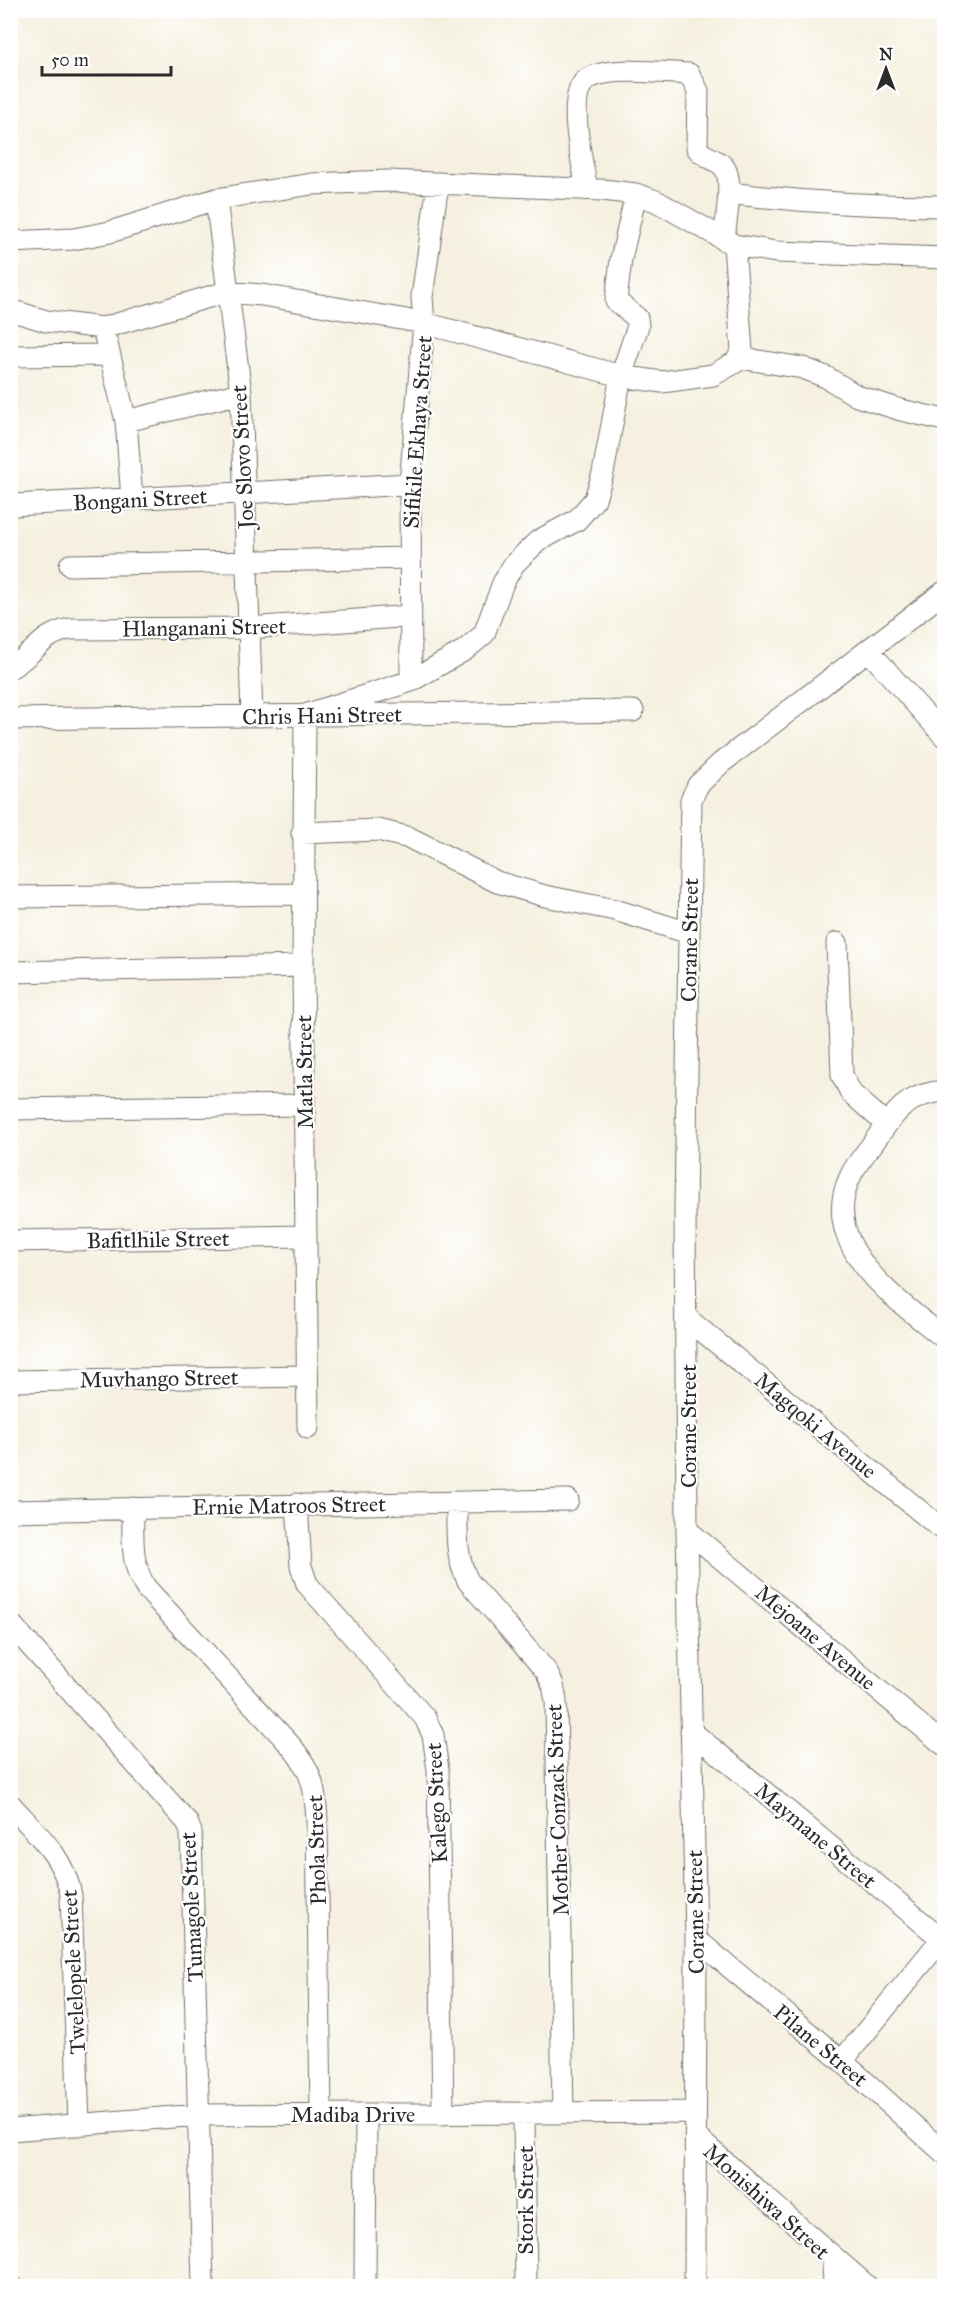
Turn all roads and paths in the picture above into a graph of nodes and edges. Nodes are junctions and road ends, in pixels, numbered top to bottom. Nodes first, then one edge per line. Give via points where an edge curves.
1 (438, 183) junction
2 (587, 189) junction
3 (729, 193) junction
4 (636, 194) junction
5 (216, 199) junction
6 (945, 206) edge
7 (10, 242) edge
8 (729, 243) junction
9 (945, 258) edge
10 (226, 292) junction
11 (10, 310) edge
12 (424, 323) junction
13 (103, 328) junction
14 (108, 355) junction
15 (10, 356) edge
16 (740, 358) junction
17 (621, 376) junction
18 (241, 393) junction
19 (945, 420) edge
20 (126, 421) junction
21 (410, 484) junction
22 (244, 492) junction
23 (132, 499) junction
24 (14, 505) dead end
25 (410, 558) junction
26 (247, 562) junction
27 (70, 565) dead end
28 (945, 592) edge
29 (411, 616) junction
30 (249, 628) junction
31 (869, 651) junction
32 (10, 668) edge
33 (411, 681) junction
34 (633, 711) dead end
35 (305, 715) junction
36 (252, 716) junction
37 (10, 719) edge
38 (945, 736) edge
39 (302, 833) junction
40 (303, 894) junction
41 (10, 897) edge
42 (689, 933) junction
43 (837, 943) dead end
44 (303, 966) junction
45 (10, 972) edge
46 (945, 1091) edge
47 (304, 1105) junction
48 (10, 1109) edge
49 (886, 1124) junction
50 (305, 1236) junction
51 (10, 1241) edge
52 (688, 1319) junction
53 (945, 1338) edge
54 (307, 1376) junction
55 (10, 1381) edge
56 (308, 1428) dead end
57 (568, 1500) dead end
58 (297, 1504) junction
59 (457, 1504) junction
60 (133, 1508) junction
61 (10, 1511) edge
62 (687, 1530) junction
63 (945, 1531) edge
64 (10, 1623) edge
65 (691, 1731) junction
66 (945, 1744) edge
67 (10, 1804) edge
68 (943, 1937) edge
69 (696, 1939) junction
70 (842, 2061) junction
71 (695, 2112) junction
72 (563, 2113) junction
73 (321, 2114) junction
74 (366, 2114) junction
75 (443, 2114) junction
76 (524, 2114) junction
77 (199, 2115) junction
78 (80, 2125) junction
79 (10, 2130) edge
80 (696, 2137) junction
81 (945, 2153) edge
82 (833, 2260) junction
83 (203, 2286) edge
84 (365, 2286) edge
85 (526, 2286) edge
86 (694, 2286) edge
87 (834, 2286) edge
88 (867, 2286) edge

1 - 2 street
1 - 5 street via 312,184
1 - 12 street, Sifikile Ekhaya Street via 422,297
2 - 3 street via 578,132 580,87 596,75 624,72 689,74 693,78 698,92 697,148 722,164
2 - 4 street
3 - 6 street via 797,202
3 - 8 street
4 - 8 street via 656,201
4 - 17 street via 616,302 637,318 638,326
5 - 7 street via 110,232 74,239
5 - 10 street, Joe Slovo Street
8 - 9 street via 776,252
8 - 16 street
10 - 12 street
10 - 13 street
10 - 18 street, Joe Slovo Street
11 - 13 street via 46,321
12 - 17 street
12 - 21 street, Sifikile Ekhaya Street
13 - 14 street
14 - 15 street
14 - 20 street
16 - 17 street via 729,368 696,378 662,382
16 - 19 street via 803,368 857,396
17 - 33 street via 595,499 577,520 538,541 514,564 484,634 465,650
18 - 20 street
18 - 22 street, Joe Slovo Street
20 - 23 street
21 - 22 street, Bongani Street
21 - 25 street, Sifikile Ekhaya Street
22 - 23 street, Bongani Street
22 - 26 street, Joe Slovo Street
23 - 24 street, Bongani Street
25 - 26 street
25 - 29 street, Sifikile Ekhaya Street
26 - 27 street
26 - 30 street, Joe Slovo Street
28 - 31 street, Corane Street
29 - 30 street, Hlanganani Street
29 - 33 street, Sifikile Ekhaya Street
30 - 32 street, Hlanganani Street via 59,631
30 - 36 street, Joe Slovo Street
31 - 38 street
31 - 42 street, Corane Street via 721,763 698,785 691,800
33 - 35 street
34 - 35 street, Chris Hani Street
35 - 36 street, Chris Hani Street
35 - 39 street, Matla Street
36 - 37 street, Chris Hani Street
39 - 40 street, Matla Street
39 - 42 street via 378,830 410,838 497,882 615,910
40 - 41 street
40 - 44 street, Matla Street
42 - 52 street, Corane Street
43 - 49 street via 842,1075 852,1093
44 - 45 street
44 - 47 street, Matla Street
46 - 49 street via 924,1093 902,1106
47 - 48 street
47 - 50 street, Matla Street
49 - 53 street via 850,1177 843,1203 852,1247 879,1285
50 - 51 street, Bafitlhile Street
50 - 54 street, Matla Street
52 - 62 street, Corane Street
52 - 63 street, Magqoki Avenue
54 - 55 street, Muvhango Street
54 - 56 street, Matla Street
57 - 59 street, Ernie Matroos Street
58 - 59 street, Ernie Matroos Street
58 - 60 street, Ernie Matroos Street
58 - 75 street, Kalego Street via 301,1566 307,1584 425,1718 432,1735 438,1770
59 - 72 street, Mother Conzack Street via 458,1558 468,1581 546,1671 556,1701
60 - 61 street, Ernie Matroos Street
60 - 73 street, Phola Street via 134,1559 146,1588 309,1768 317,1820
62 - 65 street, Corane Street
62 - 66 street, Mejoane Avenue
64 - 77 street, Tumagole Street via 187,1822 191,1832
65 - 68 street, Maymane Street
65 - 69 street, Corane Street
67 - 78 street, Twelelopele Street via 57,1856 67,1873
68 - 70 street
69 - 70 street, Pilane Street
69 - 71 street, Corane Street
70 - 81 street, Pilane Street
71 - 72 street, Madiba Drive
71 - 80 street, Corane Street
72 - 76 street, Madiba Drive
73 - 74 street, Madiba Drive
73 - 77 street, Madiba Drive
74 - 75 street, Madiba Drive
74 - 84 street
75 - 76 street, Madiba Drive
76 - 85 street, Stork Street
77 - 78 street, Madiba Drive
77 - 83 street, Tumagole Street
78 - 79 street, Madiba Drive
80 - 82 street, Monishiwa Street
80 - 86 street, Corane Street
82 - 87 street
82 - 88 street, Monishiwa Street

